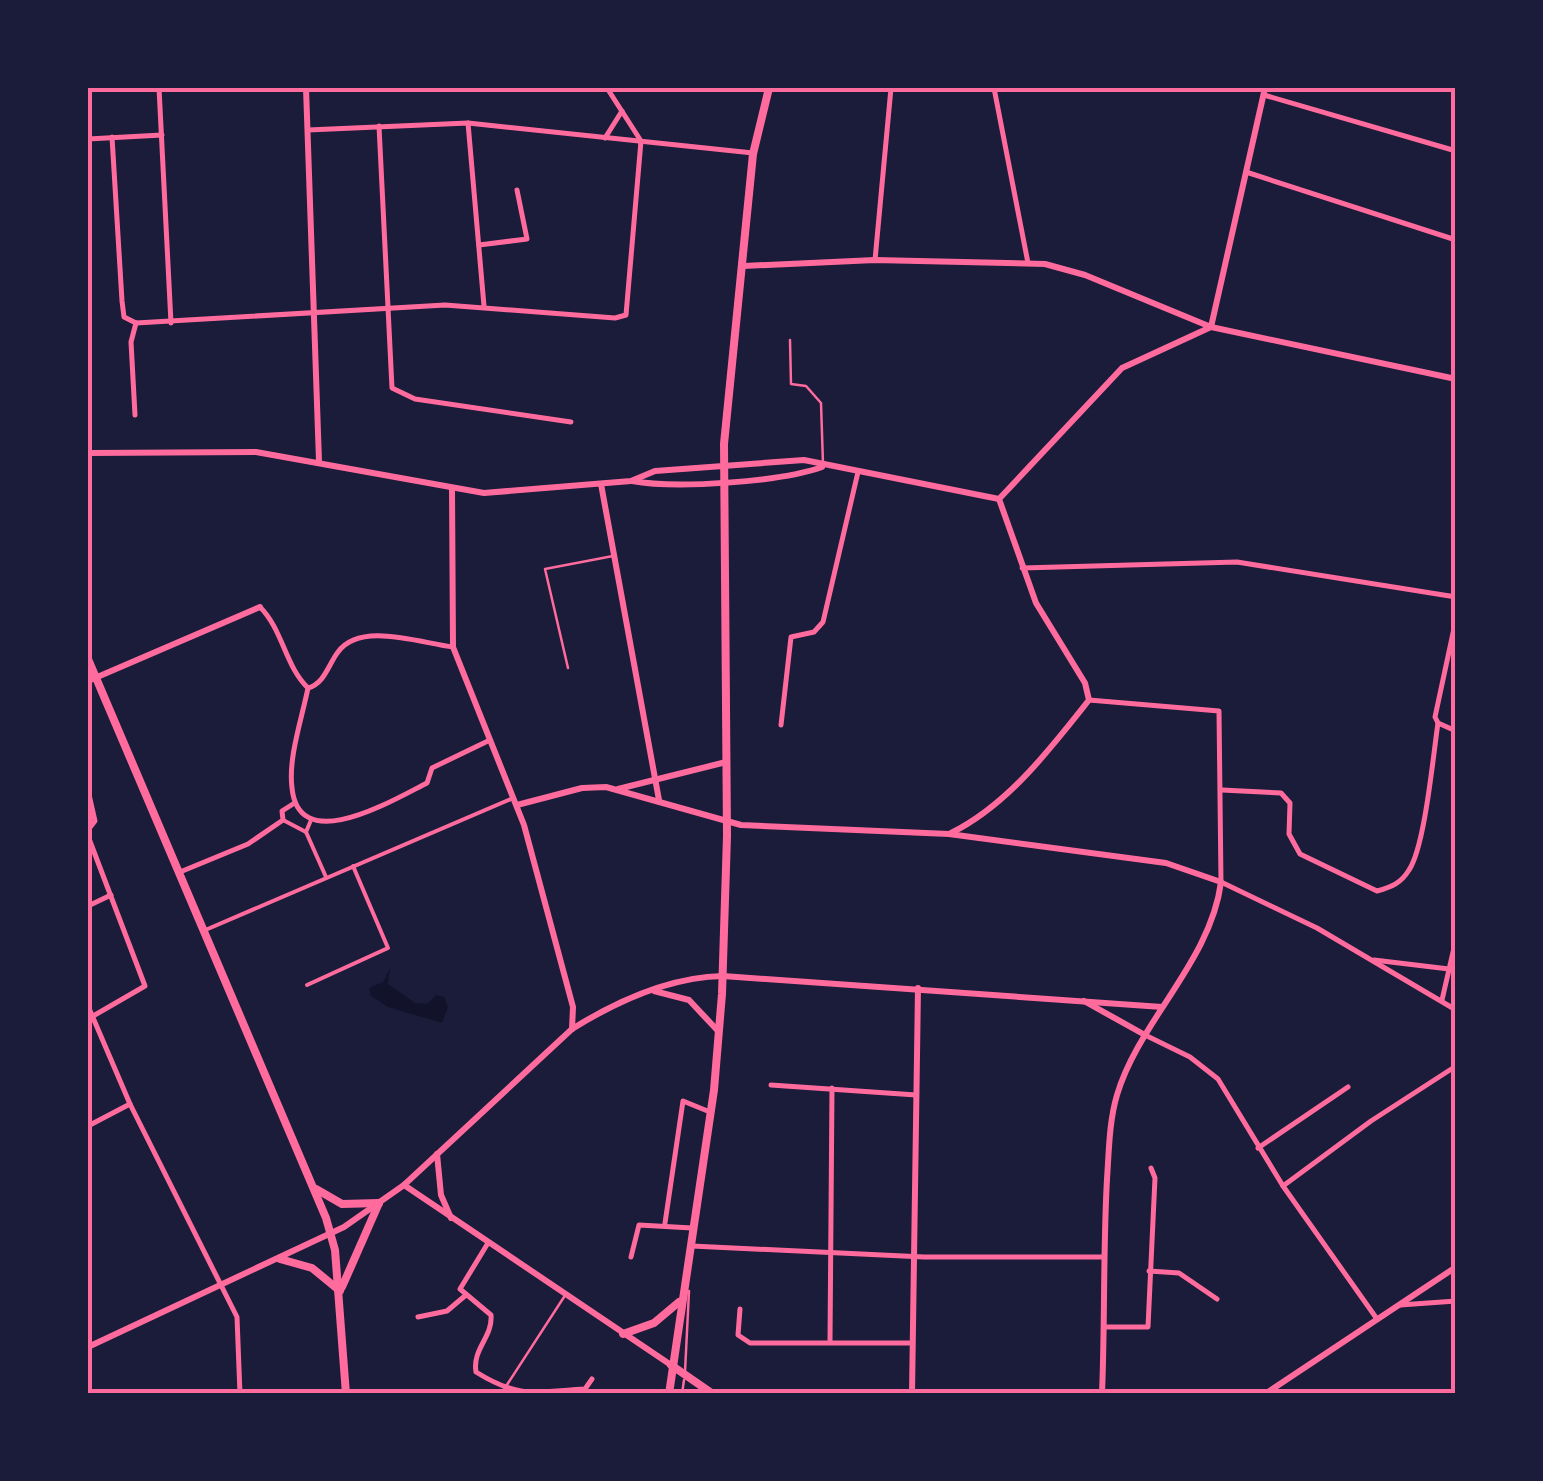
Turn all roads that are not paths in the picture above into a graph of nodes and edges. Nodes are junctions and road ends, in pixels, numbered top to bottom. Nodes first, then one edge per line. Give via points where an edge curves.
1 (159, 88) edge
2 (306, 88) edge
3 (607, 88) edge
4 (769, 88) edge
5 (891, 88) edge
6 (994, 88) edge
7 (1265, 91) edge
8 (622, 111) junction
9 (468, 123) junction
10 (378, 126) junction
11 (308, 130) junction
12 (162, 135) junction
13 (112, 138) junction
14 (605, 138) junction
15 (88, 139) edge
16 (642, 141) junction
17 (1456, 152) edge
18 (754, 154) junction
19 (1246, 172) junction
20 (517, 190) dead end
21 (1456, 240) edge
22 (479, 245) junction
23 (875, 260) junction
24 (1028, 263) junction
25 (742, 266) junction
26 (484, 306) junction
27 (386, 310) junction
28 (313, 314) junction
29 (171, 322) junction
30 (136, 323) junction
31 (1212, 327) junction
32 (790, 340) dead end
33 (1456, 380) edge
34 (135, 415) dead end
35 (571, 422) dead end
36 (88, 451) edge
37 (318, 461) junction
38 (725, 465) junction
39 (823, 466) junction
40 (858, 469) junction
41 (631, 481) junction
42 (726, 481) junction
43 (601, 484) junction
44 (452, 488) junction
45 (999, 499) junction
46 (614, 556) junction
47 (1021, 568) junction
48 (1456, 598) edge
49 (260, 607) joint
50 (1456, 619) edge
51 (452, 646) junction
52 (88, 659) edge
53 (568, 668) dead end
54 (92, 679) edge
55 (308, 688) junction
56 (1089, 700) junction
57 (1438, 723) junction
58 (781, 725) dead end
59 (1456, 731) edge
60 (491, 740) junction
61 (726, 762) junction
62 (655, 778) junction
63 (617, 789) junction
64 (88, 790) edge
65 (1222, 790) junction
66 (659, 800) junction
67 (516, 801) junction
68 (295, 804) junction
69 (283, 820) junction
70 (311, 820) junction
71 (726, 822) junction
72 (306, 832) junction
73 (88, 833) edge
74 (950, 834) junction
75 (353, 866) junction
76 (177, 873) junction
77 (326, 878) junction
78 (1220, 882) junction
79 (111, 895) junction
80 (88, 906) edge
81 (202, 931) junction
82 (1456, 939) edge
83 (1371, 960) junction
84 (1449, 969) junction
85 (723, 976) junction
86 (307, 984) dead end
87 (918, 988) junction
88 (652, 990) junction
89 (1083, 1000) junction
90 (1442, 1000) junction
91 (88, 1006) edge
92 (1162, 1007) junction
93 (1456, 1010) edge
94 (90, 1018) edge
95 (572, 1028) junction
96 (719, 1032) junction
97 (1144, 1035) junction
98 (1456, 1066) edge
99 (771, 1085) dead end
100 (1348, 1086) dead end
101 (832, 1088) junction
102 (916, 1095) junction
103 (130, 1104) junction
104 (711, 1112) junction
105 (88, 1126) edge
106 (1258, 1148) junction
107 (438, 1154) junction
108 (1151, 1168) dead end
109 (404, 1185) junction
110 (313, 1186) junction
111 (1284, 1186) junction
112 (379, 1203) junction
113 (451, 1220) junction
114 (665, 1223) junction
115 (694, 1228) junction
116 (331, 1235) junction
117 (488, 1243) junction
118 (692, 1246) junction
119 (830, 1251) junction
120 (912, 1256) junction
121 (631, 1257) dead end
122 (1103, 1257) junction
123 (280, 1259) junction
124 (1456, 1267) edge
125 (1148, 1270) junction
126 (687, 1283) junction
127 (219, 1287) junction
128 (340, 1291) junction
129 (466, 1295) junction
130 (564, 1296) junction
131 (1218, 1299) dead end
132 (1456, 1300) edge
133 (679, 1302) junction
134 (1398, 1305) junction
135 (740, 1309) dead end
136 (418, 1317) dead end
137 (1377, 1319) junction
138 (1105, 1327) junction
139 (623, 1334) junction
140 (830, 1342) junction
141 (910, 1343) junction
142 (88, 1346) edge
143 (672, 1366) junction
144 (685, 1374) junction
145 (592, 1379) dead end
146 (502, 1392) edge
147 (240, 1394) edge
148 (346, 1394) edge
149 (668, 1394) edge
150 (682, 1394) edge
151 (713, 1394) edge
152 (912, 1394) edge
153 (1102, 1394) edge
154 (1265, 1394) edge

1 - 12 street
2 - 11 street
3 - 8 street
4 - 18 main road
5 - 23 street
6 - 24 street
7 - 17 street
7 - 19 street
8 - 14 street
8 - 16 street
9 - 10 street
9 - 14 street
9 - 22 street
10 - 11 street
10 - 27 street
11 - 28 street
12 - 13 street
12 - 29 street
13 - 15 street
13 - 30 street via 124,317
14 - 16 street
16 - 18 street
16 - 26 street via 626,315
18 - 25 main road
19 - 21 street
19 - 31 street
20 - 22 street via 527,239
22 - 26 street
23 - 24 street
23 - 25 street
24 - 31 street via 1085,275
25 - 38 main road
26 - 27 street
27 - 28 street
27 - 35 street via 397,394
28 - 29 street
28 - 37 street
29 - 30 street
30 - 34 street
31 - 33 street
31 - 45 street via 1122,368
32 - 39 lane via 790,384 806,386 821,403
36 - 37 street via 256,452
37 - 44 street
38 - 39 street via 804,460
38 - 41 street
38 - 42 main road
39 - 40 street
39 - 42 street
40 - 45 street
40 - 58 street via 823,622 791,638
41 - 42 street
41 - 43 street
42 - 61 main road
43 - 44 street via 506,493
43 - 46 street
44 - 51 street
45 - 47 street
46 - 53 lane via 545,569
46 - 62 street
47 - 48 street via 1236,562
47 - 56 street
49 - 54 street
49 - 55 street
50 - 57 street
51 - 55 street via 362,636 339,650 320,682
51 - 60 street
52 - 54 main road
54 - 76 main road
55 - 68 street via 291,784
56 - 65 street via 1219,711
56 - 74 street via 999,800
57 - 59 street
57 - 65 street via 1412,866 1392,887 1377,891 1300,854 1289,834 1290,803 1280,793
60 - 67 street
60 - 70 street via 445,759 427,783 392,801 342,820
61 - 62 street
61 - 71 main road
62 - 63 street
62 - 66 street
63 - 66 street
63 - 67 street via 582,788
64 - 73 street via 94,825
65 - 78 street
66 - 71 street
67 - 75 street
67 - 95 street via 570,998
68 - 69 street via 282,811
68 - 70 street
69 - 72 street
69 - 76 street via 248,844
70 - 72 street
71 - 74 street
71 - 85 main road
72 - 77 street
73 - 79 street
74 - 78 street via 1166,863
75 - 77 street
75 - 86 street via 388,948
76 - 81 main road
77 - 81 street
78 - 83 street
78 - 92 street via 1218,899
79 - 80 street
79 - 94 street via 145,986
81 - 110 main road
82 - 84 street
83 - 84 street
83 - 90 street
84 - 90 street
85 - 87 street
85 - 88 street
85 - 96 main road
87 - 89 street
87 - 102 street
88 - 95 street
88 - 96 street via 689,1000
89 - 92 street
89 - 97 street
90 - 93 street
91 - 94 street
92 - 97 street
94 - 103 street
95 - 107 street
96 - 104 main road
97 - 106 street via 1218,1079
97 - 122 street via 1116,1098
98 - 111 street
99 - 101 street
100 - 106 street
101 - 102 street
101 - 119 street
102 - 120 street
103 - 105 street
103 - 127 street
104 - 114 street via 684,1101
104 - 115 main road
106 - 111 street
107 - 109 street
107 - 113 street
108 - 125 street
109 - 112 street
109 - 113 street
110 - 112 main road via 336,1202
110 - 116 main road
111 - 137 street
112 - 116 street
112 - 128 main road
113 - 117 street
114 - 115 street
114 - 121 street via 638,1225
115 - 118 main road
116 - 123 street
116 - 128 main road
117 - 129 street via 460,1289
117 - 130 street
118 - 119 street
118 - 126 main road
119 - 120 street
119 - 140 street
120 - 122 street
120 - 141 street
122 - 138 street
123 - 127 street
123 - 128 main road via 312,1268
124 - 134 street
125 - 131 street via 1179,1273
125 - 138 street via 1148,1327
126 - 133 main road
126 - 144 lane
127 - 142 street
127 - 147 street via 237,1317
128 - 148 main road
129 - 136 street via 447,1310
129 - 146 street via 491,1316 476,1372
130 - 139 street
130 - 146 lane
132 - 134 street
133 - 139 main road via 654,1323
133 - 143 main road
134 - 137 street
135 - 140 street via 738,1335 744,1341
137 - 154 street
138 - 153 street
139 - 143 street
140 - 141 street
141 - 152 street
143 - 144 main road
143 - 149 main road
144 - 150 lane
144 - 151 main road
145 - 146 street via 585,1388

